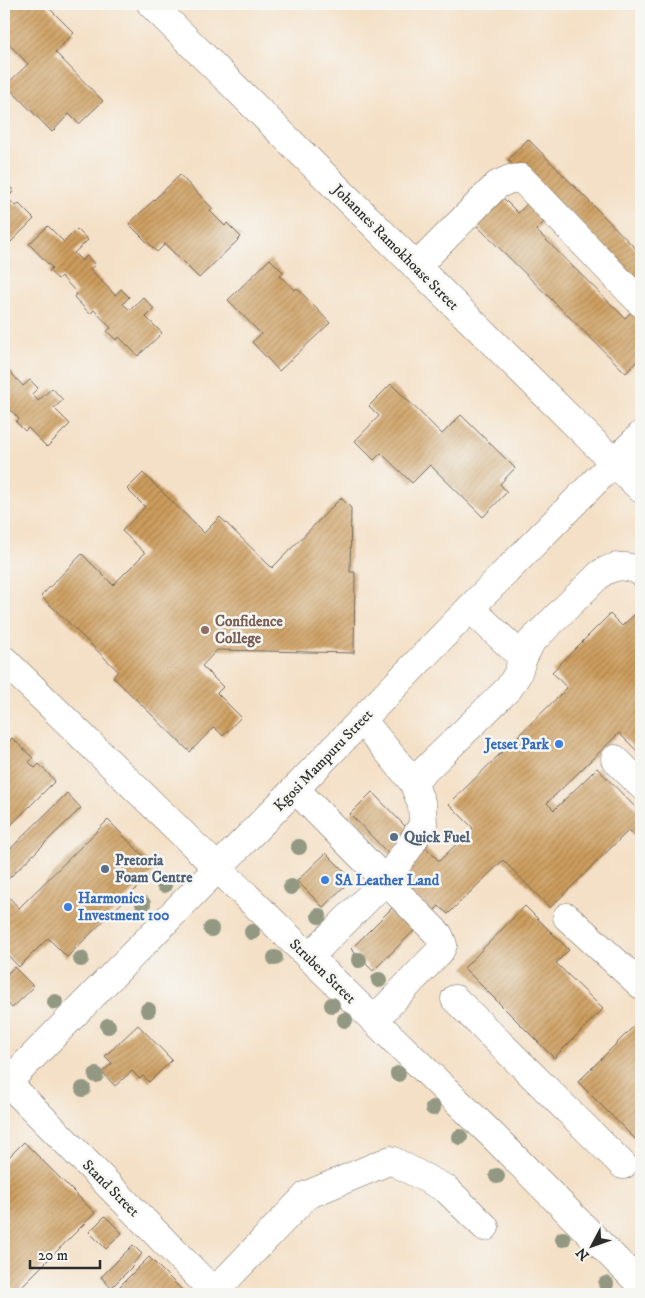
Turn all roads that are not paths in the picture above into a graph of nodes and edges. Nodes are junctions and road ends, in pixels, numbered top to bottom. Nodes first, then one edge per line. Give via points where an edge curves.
1 (151, 4) edge
2 (416, 267) junction
3 (641, 303) edge
4 (641, 435) edge
5 (613, 462) junction
6 (641, 489) edge
7 (641, 572) edge
8 (470, 608) junction
9 (523, 658) junction
10 (4, 660) edge
11 (362, 720) junction
12 (615, 759) dead end
13 (413, 782) junction
14 (641, 785) edge
15 (295, 789) junction
16 (217, 868) junction
17 (386, 880) junction
18 (567, 917) dead end
19 (309, 957) junction
20 (641, 985) edge
21 (455, 999) dead end
22 (374, 1020) junction
23 (5, 1084) edge
24 (623, 1164) dead end
25 (485, 1227) dead end
26 (641, 1285) edge
27 (215, 1293) edge

1 - 2 main road, Johannes Ramokhoase Street
2 - 3 main road via 497,185 521,178
2 - 5 main road, Johannes Ramokhoase Street
4 - 5 main road, Kgosi Mampuru Street
5 - 6 main road, Johannes Ramokhoase Street
5 - 8 main road, Kgosi Mampuru Street
7 - 9 main road via 621,566 600,574 531,642
8 - 9 main road
8 - 11 main road, Kgosi Mampuru Street
9 - 13 main road via 509,688
10 - 16 main road, Struben Street
11 - 13 main road
11 - 15 main road, Kgosi Mampuru Street
12 - 14 main road
13 - 17 main road via 422,805 423,824
15 - 16 main road, Kgosi Mampuru Street
15 - 17 main road
16 - 19 main road, Struben Street
16 - 23 main road, Kgosi Mampuru Street
17 - 19 main road
17 - 22 main road via 439,935 443,945
18 - 20 main road
19 - 22 main road, Struben Street
21 - 24 main road
22 - 26 main road, Struben Street
23 - 27 main road, Stand Street
25 - 27 main road via 446,1189 391,1160 307,1195

